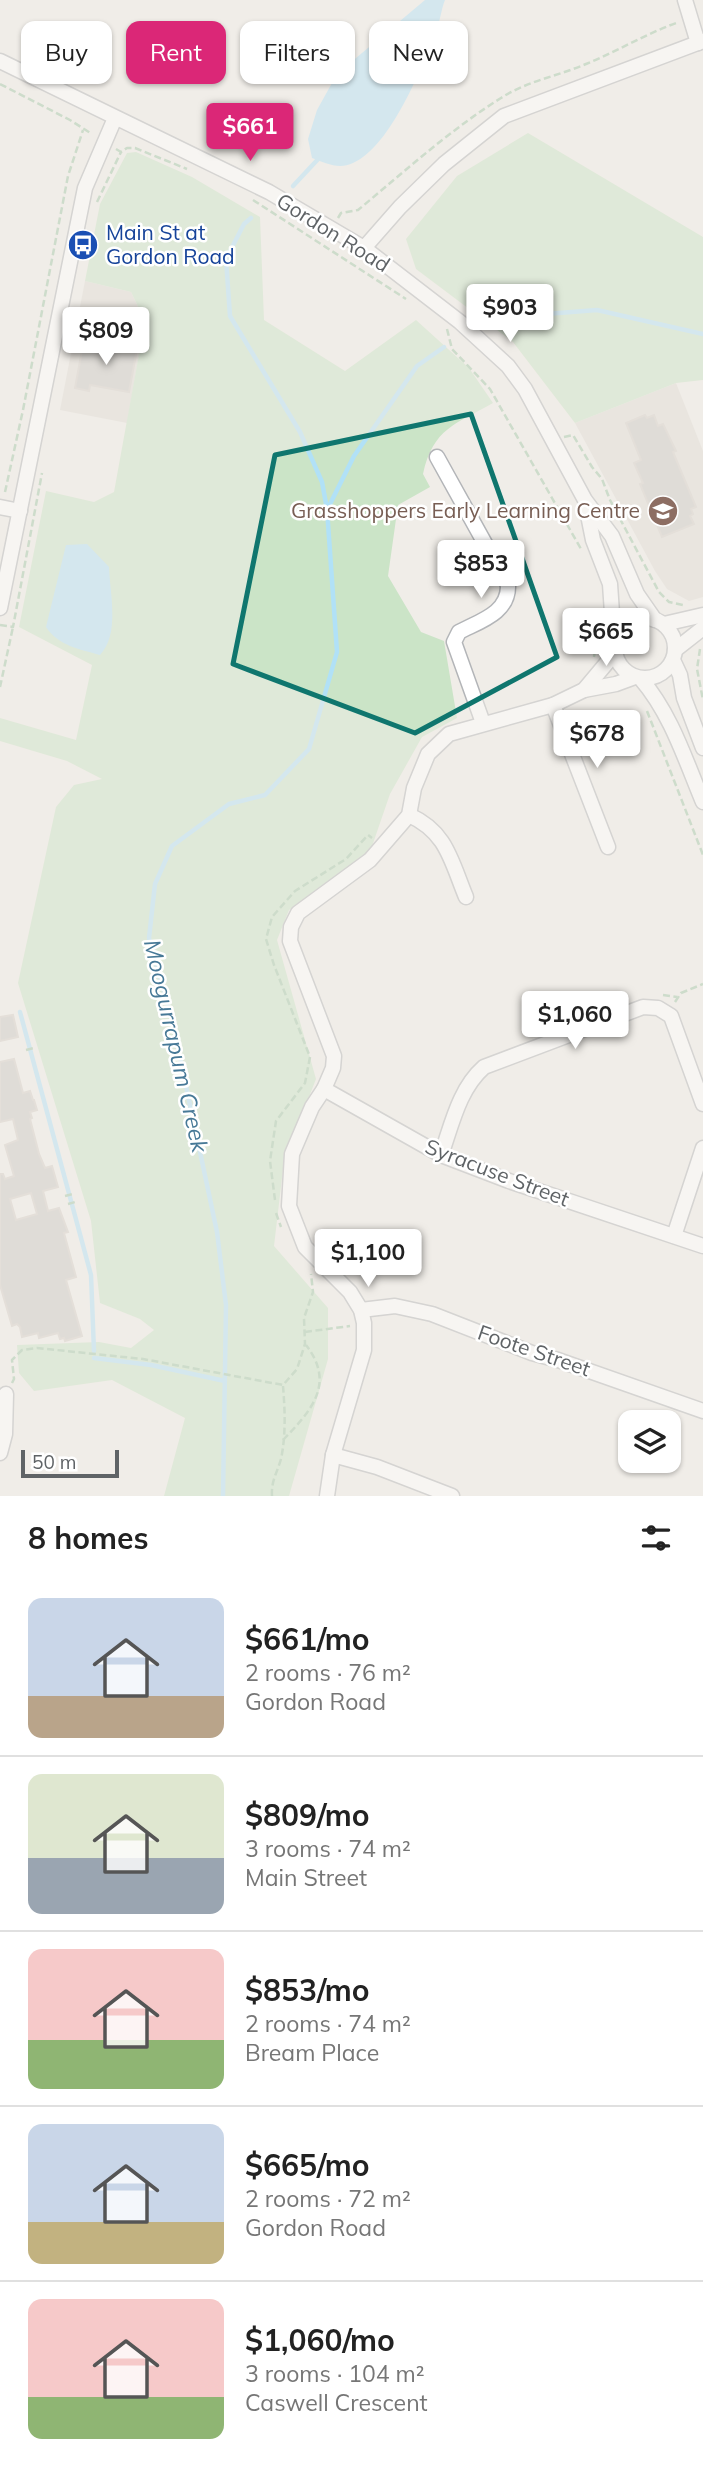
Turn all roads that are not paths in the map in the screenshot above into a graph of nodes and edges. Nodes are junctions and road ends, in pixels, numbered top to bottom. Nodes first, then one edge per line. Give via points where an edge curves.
1 (685, 0) edge
2 (701, 42) edge
3 (0, 61) edge
4 (115, 118) junction
5 (364, 248) junction
6 (437, 457) dead end
7 (585, 500) junction
8 (0, 507) edge
9 (20, 511) junction
10 (0, 608) edge
11 (703, 615) edge
12 (659, 622) junction
13 (703, 628) edge
14 (614, 650) junction
15 (674, 655) junction
16 (638, 678) junction
17 (584, 690) junction
18 (553, 705) junction
19 (483, 723) junction
20 (703, 748) edge
21 (703, 802) edge
22 (409, 815) junction
23 (608, 847) dead end
24 (466, 897) dead end
25 (324, 1089) junction
26 (703, 1104) edge
27 (703, 1148) edge
28 (441, 1155) junction
29 (674, 1236) junction
30 (703, 1246) edge
31 (361, 1310) junction
32 (6, 1394) road end
33 (703, 1411) edge
34 (0, 1453) edge
35 (333, 1455) junction
36 (327, 1496) edge
37 (452, 1496) edge

1 - 2 street
2 - 5 street via 504,116 444,164
3 - 4 street, Gordon Road
4 - 5 street, Gordon Road via 269,192
4 - 9 street via 85,188
5 - 7 street, Gordon Road via 460,321 508,366 525,388
6 - 19 street via 508,585 500,610 459,632 454,642
7 - 12 street, Gordon Road via 612,536 627,573
7 - 14 street, Gordon Road via 593,540 610,584
8 - 9 street
9 - 10 street
11 - 12 street
12 - 14 street via 646,618 628,623
12 - 15 street via 670,632
13 - 15 street
14 - 16 street via 621,668
14 - 17 street
15 - 16 street via 660,675
15 - 20 street
16 - 17 street
16 - 21 street via 658,698
17 - 18 street
18 - 19 street
18 - 23 street
19 - 22 street via 449,734 428,754
22 - 24 street via 440,836
22 - 25 street via 370,860 298,913 291,927 290,941 334,1056
25 - 28 street, Syracuse Street
25 - 31 street via 292,1154 289,1206 306,1247 350,1292
26 - 28 street via 671,1016 658,1008 643,1007 484,1066 465,1089
27 - 29 street
28 - 29 street, Syracuse Street
29 - 30 street, Syracuse Street
31 - 33 street, Foote Street via 395,1306 432,1314
31 - 35 street via 364,1350
32 - 34 street
35 - 36 street
35 - 37 street

